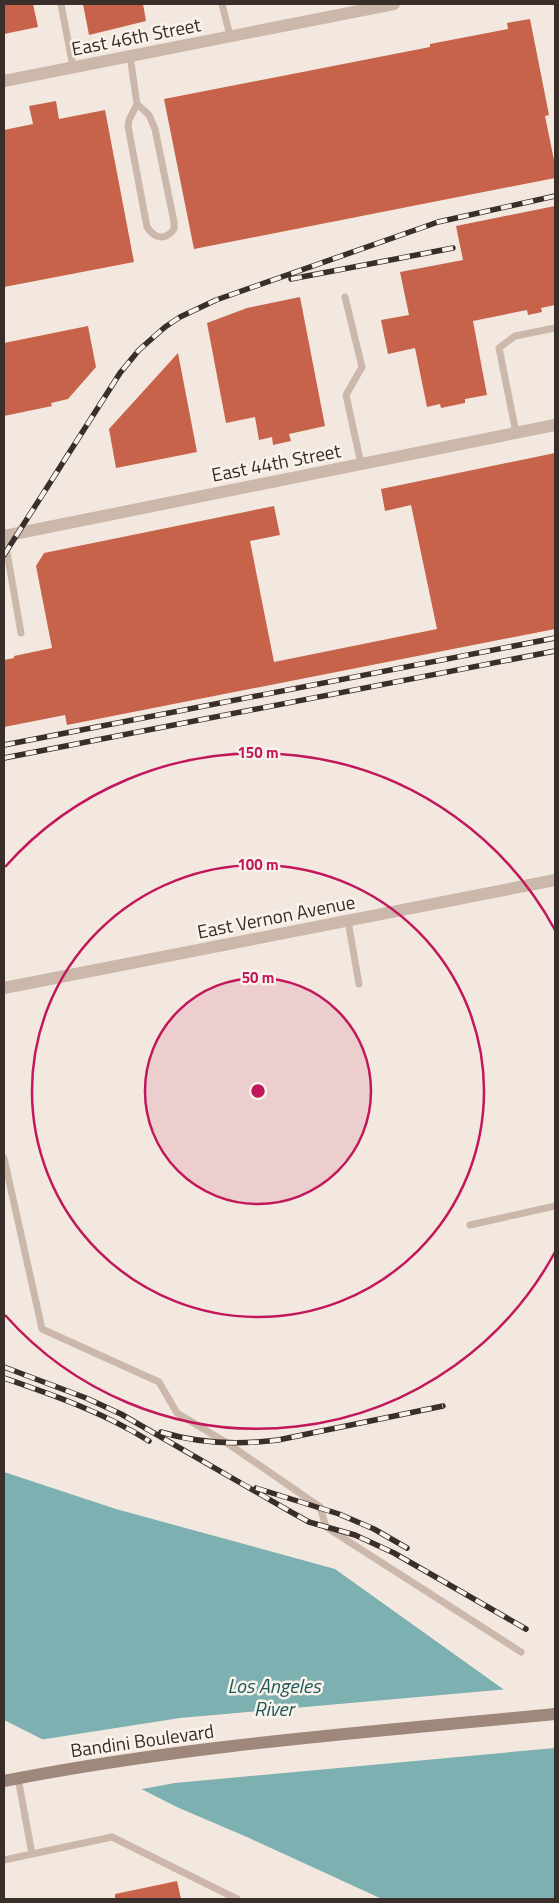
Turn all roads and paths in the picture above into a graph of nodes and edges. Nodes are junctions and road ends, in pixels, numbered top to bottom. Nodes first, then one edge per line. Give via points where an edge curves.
1 (61, 4) edge
2 (222, 4) edge
3 (394, 4) edge
4 (230, 36) junction
5 (130, 56) junction
6 (72, 67) junction
7 (4, 81) edge
8 (137, 104) junction
9 (345, 296) dead end
10 (555, 328) edge
11 (555, 425) edge
12 (516, 433) junction
13 (361, 464) junction
14 (4, 536) edge
15 (21, 632) dead end
16 (555, 880) edge
17 (348, 921) junction
18 (359, 984) dead end
19 (4, 988) edge
20 (4, 1158) edge
21 (555, 1206) edge
22 (470, 1225) dead end
23 (521, 1652) dead end
24 (555, 1714) edge
25 (18, 1778) junction
26 (4, 1781) edge
27 (32, 1854) junction
28 (4, 1860) edge
29 (237, 1899) edge

1 - 6 lane
2 - 4 lane
3 - 4 street, East 46th Street
4 - 5 street, East 46th Street
5 - 6 street, East 46th Street
5 - 8 lane
6 - 7 street, East 46th Street
8 - 8 lane via 128,126 146,227 158,238 166,237 174,229 174,222 155,129 149,116
9 - 13 lane via 362,367 346,395
10 - 12 lane via 515,336 499,348
11 - 12 street, East 44th Street
12 - 13 street, East 44th Street
13 - 14 street, East 44th Street
14 - 15 lane
16 - 17 street, East Vernon Avenue
17 - 18 lane
17 - 19 street, East Vernon Avenue
20 - 23 lane via 42,1329 159,1382 177,1413 320,1507 326,1527
21 - 22 lane
24 - 25 main road, Bandini Boulevard via 219,1748
25 - 26 main road, Bandini Boulevard
25 - 27 lane
27 - 28 lane
27 - 29 lane via 112,1836

